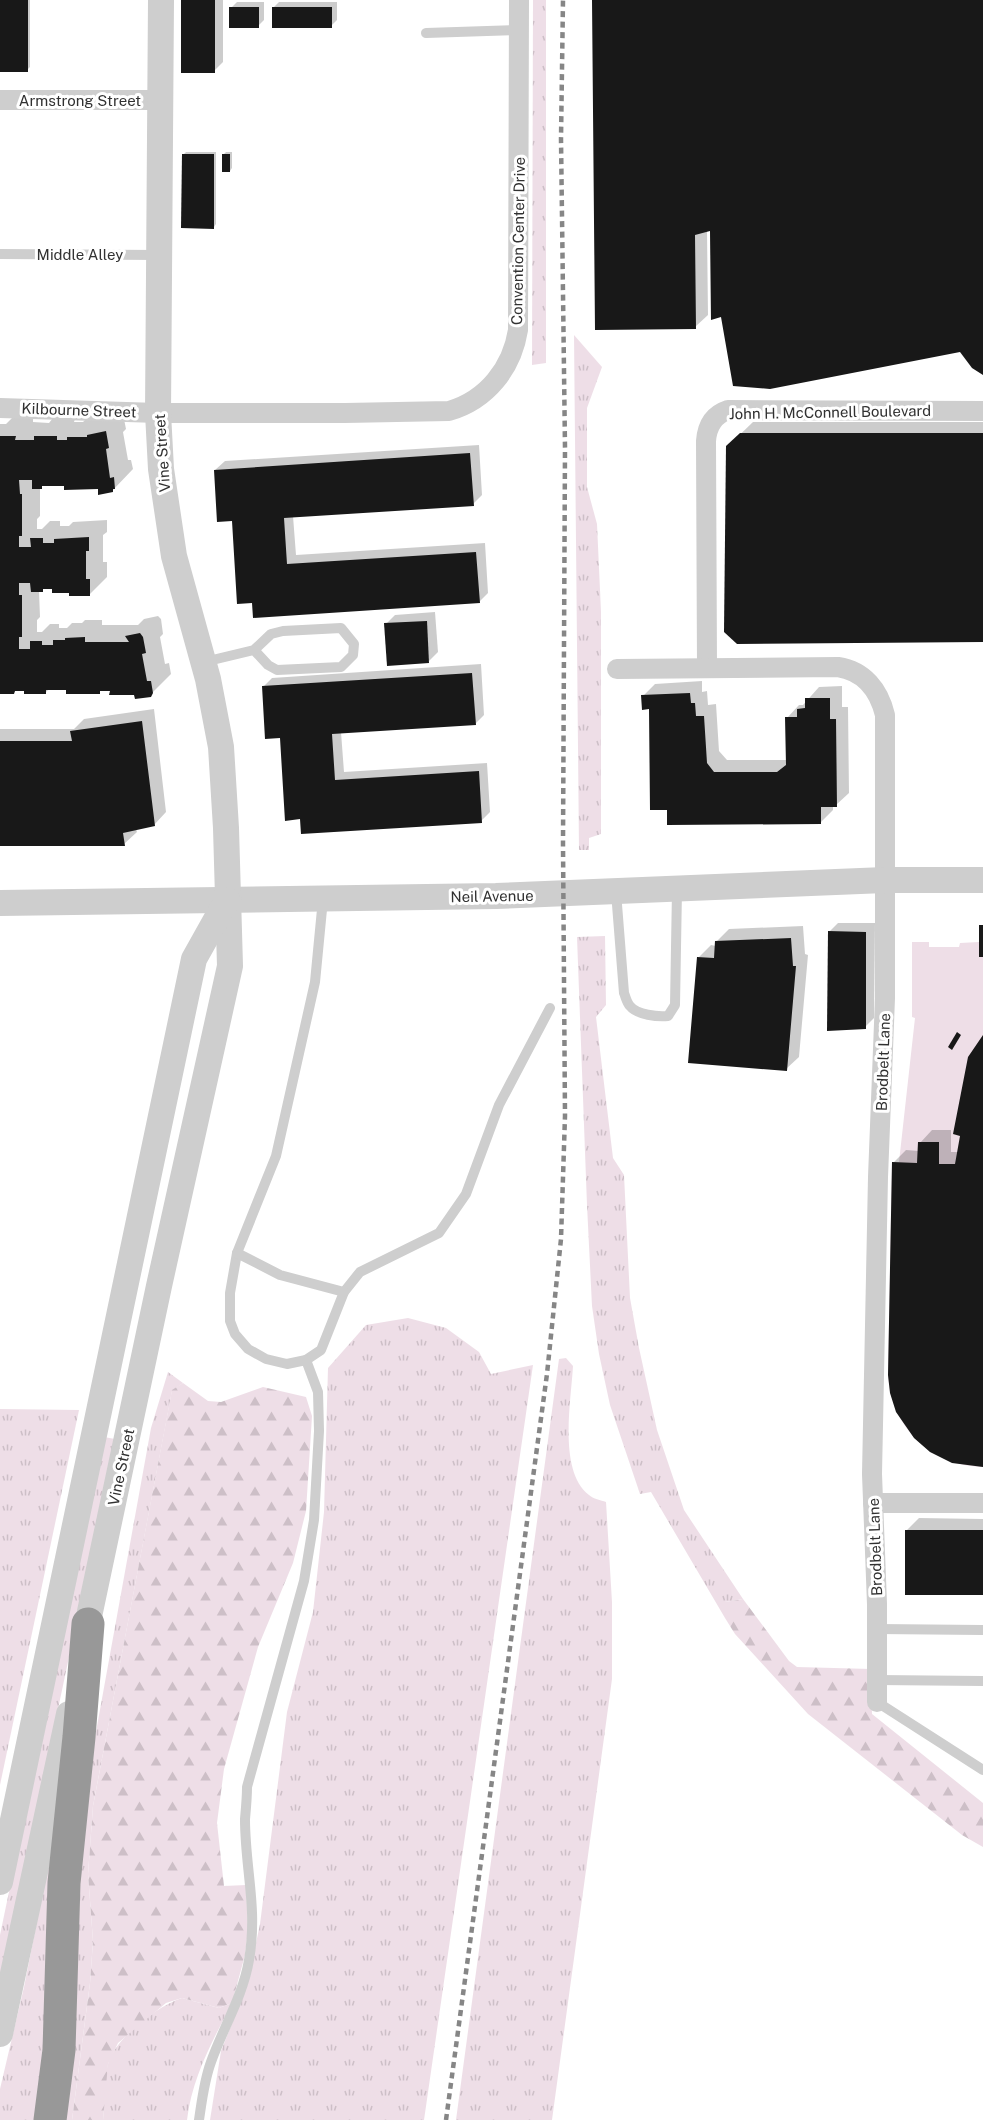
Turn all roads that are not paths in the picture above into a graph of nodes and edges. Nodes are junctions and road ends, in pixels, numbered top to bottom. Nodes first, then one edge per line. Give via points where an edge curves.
1 (161, 0) edge
2 (519, 0) edge
3 (519, 30) junction
4 (426, 33) dead end
5 (0, 100) edge
6 (161, 100) junction
7 (0, 254) edge
8 (160, 255) junction
9 (0, 408) edge
10 (983, 411) edge
11 (158, 412) junction
12 (254, 650) junction
13 (204, 662) junction
14 (707, 668) junction
15 (617, 669) dead end
16 (885, 880) junction
17 (983, 880) edge
18 (677, 889) junction
19 (616, 892) junction
20 (322, 899) junction
21 (227, 900) junction
22 (0, 903) edge
23 (550, 1008) dead end
24 (237, 1253) junction
25 (344, 1292) junction
26 (306, 1360) junction
27 (873, 1503) junction
28 (983, 1503) edge
29 (88, 1624) junction
30 (877, 1629) junction
31 (983, 1630) edge
32 (877, 1680) junction
33 (983, 1681) edge
34 (877, 1702) joint
35 (983, 1770) edge
36 (0, 1882) edge
37 (0, 2034) edge
38 (50, 2120) edge
39 (199, 2120) edge

1 - 6 street, Vine Street
2 - 3 street, Convention Center Drive
3 - 4 lane
3 - 11 street, Convention Center Drive via 518,330 511,359 483,394 466,406 449,411
5 - 6 street, Armstrong Street
6 - 8 street, Vine Street
7 - 8 lane, Middle Alley
8 - 11 street, Vine Street
9 - 11 street, Kilbourne Street
10 - 14 street, John H. McConnell Boulevard via 728,410 717,416 709,426 706,441
11 - 13 street, Vine Street via 172,547
12 - 12 lane via 277,670 341,668 353,655 354,644 341,628 283,631 271,634
12 - 13 lane
13 - 21 street, Vine Street via 222,747
14 - 15 street, Brodbelt Lane
14 - 16 street, Brodbelt Lane via 838,667 871,683 885,715
16 - 17 street, Neil Avenue
16 - 18 street, Neil Avenue
16 - 27 street, Brodbelt Lane
18 - 19 street, Neil Avenue
18 - 19 lane via 675,1005 668,1016 660,1017 628,1005
19 - 20 street, Neil Avenue
20 - 21 street, Neil Avenue
20 - 24 lane via 315,982 276,1156
21 - 22 street, Neil Avenue
21 - 29 street, Vine Street via 230,966
21 - 36 street via 194,959
23 - 25 lane via 499,1105 466,1194 439,1233 360,1272
24 - 25 lane via 280,1275
24 - 26 lane via 230,1293 230,1321 235,1334 248,1349 266,1359 287,1364
25 - 26 lane via 321,1350
26 - 39 lane via 318,1392 314,1520 304,1581 247,1787 245,1821 254,1907 249,1962 211,2062
27 - 28 street
27 - 30 street, Brodbelt Lane
29 - 37 street, Vine Street
29 - 38 highway via 65,1873 59,2050
30 - 31 lane
30 - 32 street, Brodbelt Lane
32 - 33 lane
32 - 34 street, Brodbelt Lane
34 - 35 lane

